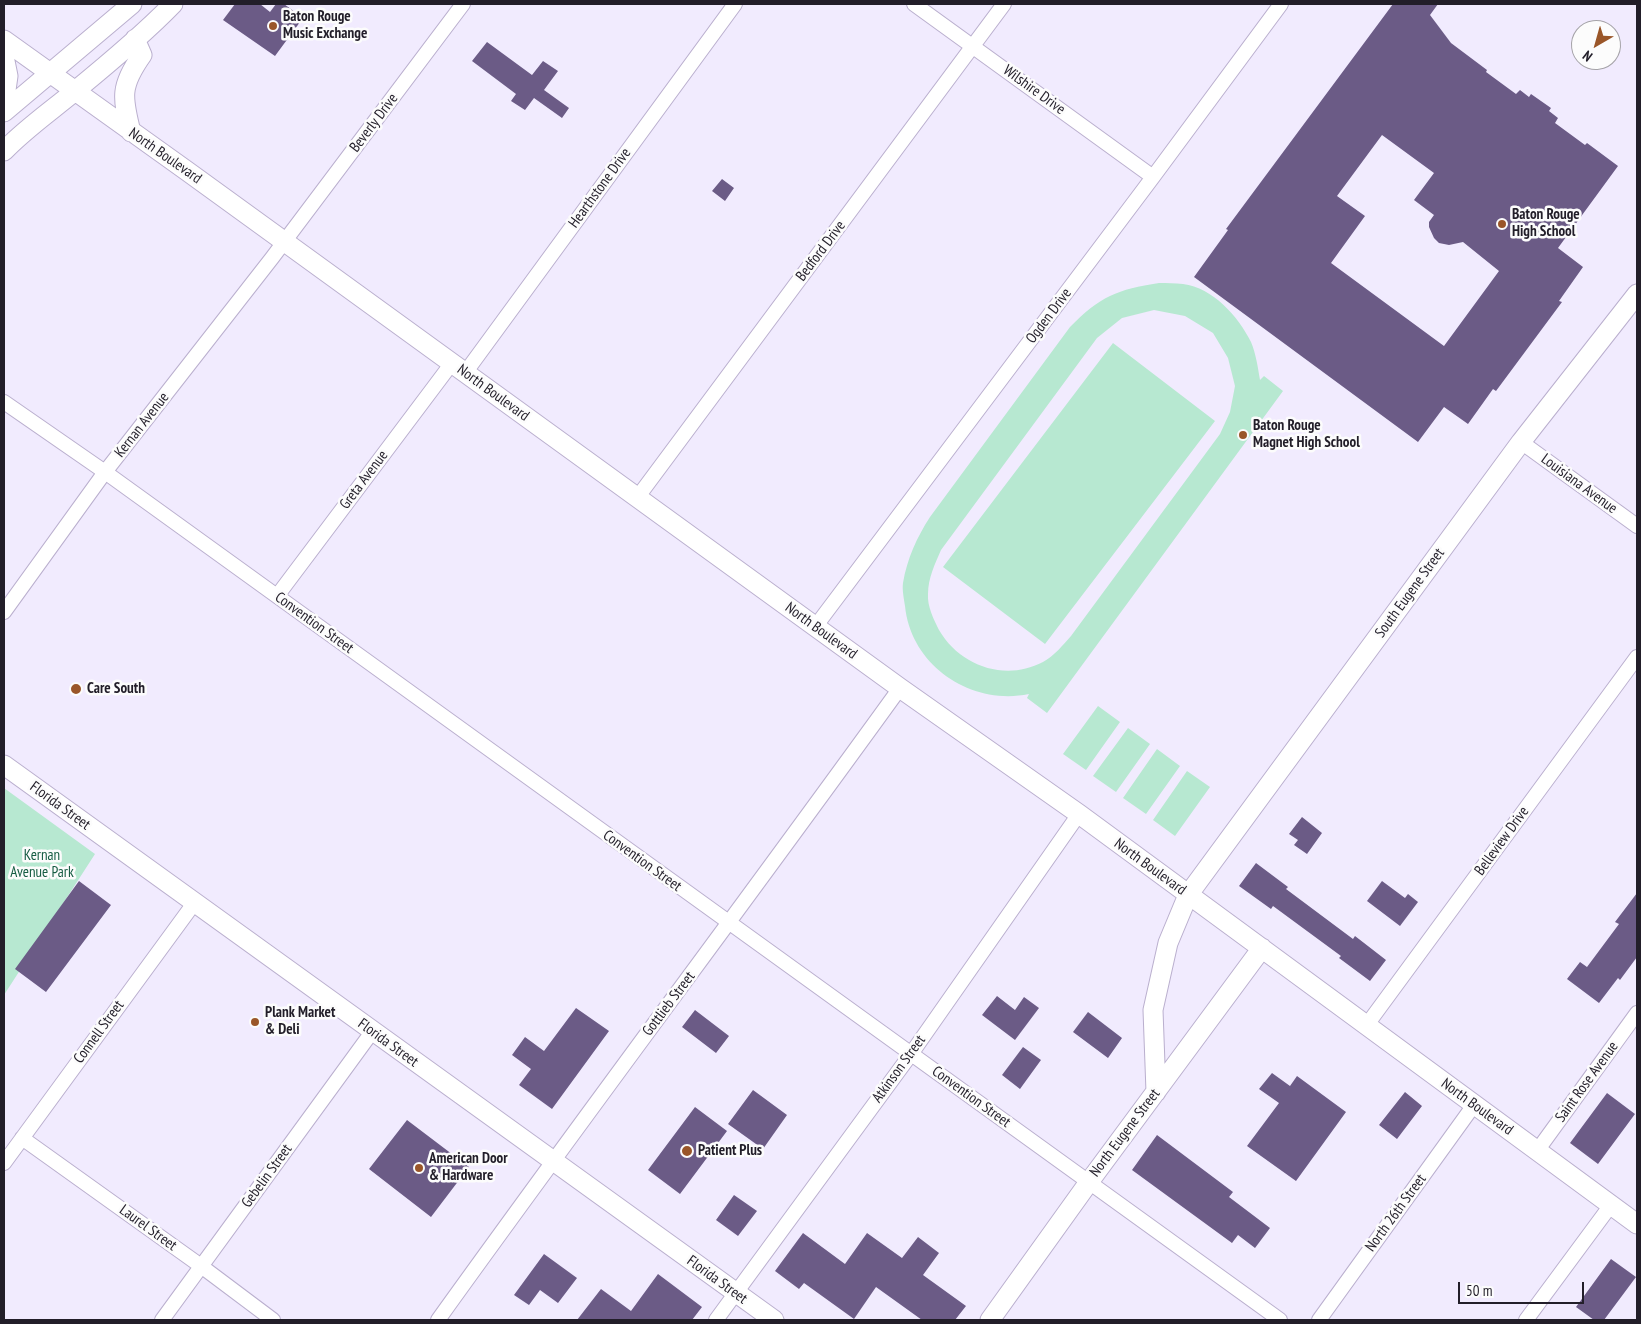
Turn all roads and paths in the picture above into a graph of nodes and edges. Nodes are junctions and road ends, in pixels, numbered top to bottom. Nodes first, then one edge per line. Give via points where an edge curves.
1 (132, 4) edge
2 (173, 4) edge
3 (463, 4) edge
4 (735, 4) edge
5 (914, 4) edge
6 (1004, 4) edge
7 (1281, 4) edge
8 (135, 39) junction
9 (4, 40) edge
10 (973, 46) junction
11 (4, 56) edge
12 (49, 73) junction
13 (75, 92) junction
14 (4, 104) edge
15 (4, 112) edge
16 (131, 132) junction
17 (4, 151) edge
18 (1153, 178) junction
19 (284, 242) junction
20 (1637, 294) edge
21 (458, 368) junction
22 (4, 402) edge
23 (1520, 442) junction
24 (105, 472) junction
25 (637, 498) junction
26 (1637, 526) edge
27 (278, 596) junction
28 (4, 612) edge
29 (815, 627) junction
30 (1637, 657) edge
31 (900, 688) junction
32 (4, 765) edge
33 (1078, 814) junction
34 (1188, 895) junction
35 (195, 902) junction
36 (728, 923) junction
37 (1262, 948) junction
38 (1637, 1013) edge
39 (1366, 1026) junction
40 (372, 1032) junction
41 (911, 1054) junction
42 (1156, 1092) junction
43 (1474, 1105) junction
44 (22, 1138) junction
45 (1537, 1151) junction
46 (552, 1162) junction
47 (4, 1163) edge
48 (1089, 1182) junction
49 (1611, 1205) junction
50 (1637, 1224) edge
51 (201, 1266) junction
52 (736, 1293) junction
53 (162, 1320) edge
54 (273, 1320) edge
55 (438, 1320) edge
56 (716, 1320) edge
57 (774, 1320) edge
58 (990, 1320) edge
59 (1280, 1320) edge
60 (1319, 1320) edge
61 (1526, 1320) edge

1 - 12 street
2 - 8 street
3 - 19 street, Beverly Drive
4 - 21 street, Hearthstone Drive
5 - 10 street, Wilshire Drive
6 - 10 street, Bedford Drive
7 - 18 street, Ogden Drive
8 - 13 street
8 - 16 street via 142,55 129,74 124,93
9 - 12 street, North Boulevard
10 - 18 street, Wilshire Drive
10 - 25 street, Bedford Drive
11 - 14 street via 8,76
12 - 13 street, North Boulevard
12 - 15 street
13 - 16 street, North Boulevard
13 - 17 street
16 - 19 street, North Boulevard
18 - 29 street, Ogden Drive
19 - 21 street, North Boulevard
19 - 24 street, Kernan Avenue
20 - 23 street, South Eugene Street
21 - 25 street, North Boulevard
21 - 27 street, Greta Avenue
22 - 24 street, Convention Street
23 - 26 street, Louisiana Avenue
23 - 34 street, South Eugene Street
24 - 27 street, Convention Street
24 - 28 street, Kernan Avenue
25 - 29 street, North Boulevard
27 - 36 street, Convention Street
29 - 31 street, North Boulevard
30 - 39 street, Belleview Drive
31 - 33 street, North Boulevard
31 - 36 street, Gottlieb Street
32 - 35 street, Florida Street
33 - 34 street, North Boulevard
33 - 41 street, Atkinson Street
34 - 37 street, North Boulevard
34 - 42 street, South Eugene Street via 1168,943 1153,1010
35 - 40 street, Florida Street
35 - 44 street, Connell Street
36 - 41 street, Convention Street
36 - 46 street, Gottlieb Street
37 - 39 street, North Boulevard
37 - 42 street, North Eugene Street
38 - 45 street, Saint Rose Avenue
39 - 43 street, North Boulevard
40 - 46 street, Florida Street
40 - 51 street, Gebelin Street
41 - 48 street, Convention Street
41 - 52 street, Atkinson Street
42 - 48 street, North Eugene Street
43 - 45 street, North Boulevard
43 - 60 street, North 26th Street
44 - 47 street, Connell Street
44 - 51 street, Laurel Street
45 - 49 street, North Boulevard
46 - 52 street, Florida Street
46 - 55 street, Gottlieb Street
48 - 58 street, North Eugene Street
48 - 59 street, Convention Street
49 - 50 street, North Boulevard
49 - 61 street
51 - 53 street, Gebelin Street
51 - 54 street, Laurel Street
52 - 56 street, Atkinson Street
52 - 57 street, Florida Street

